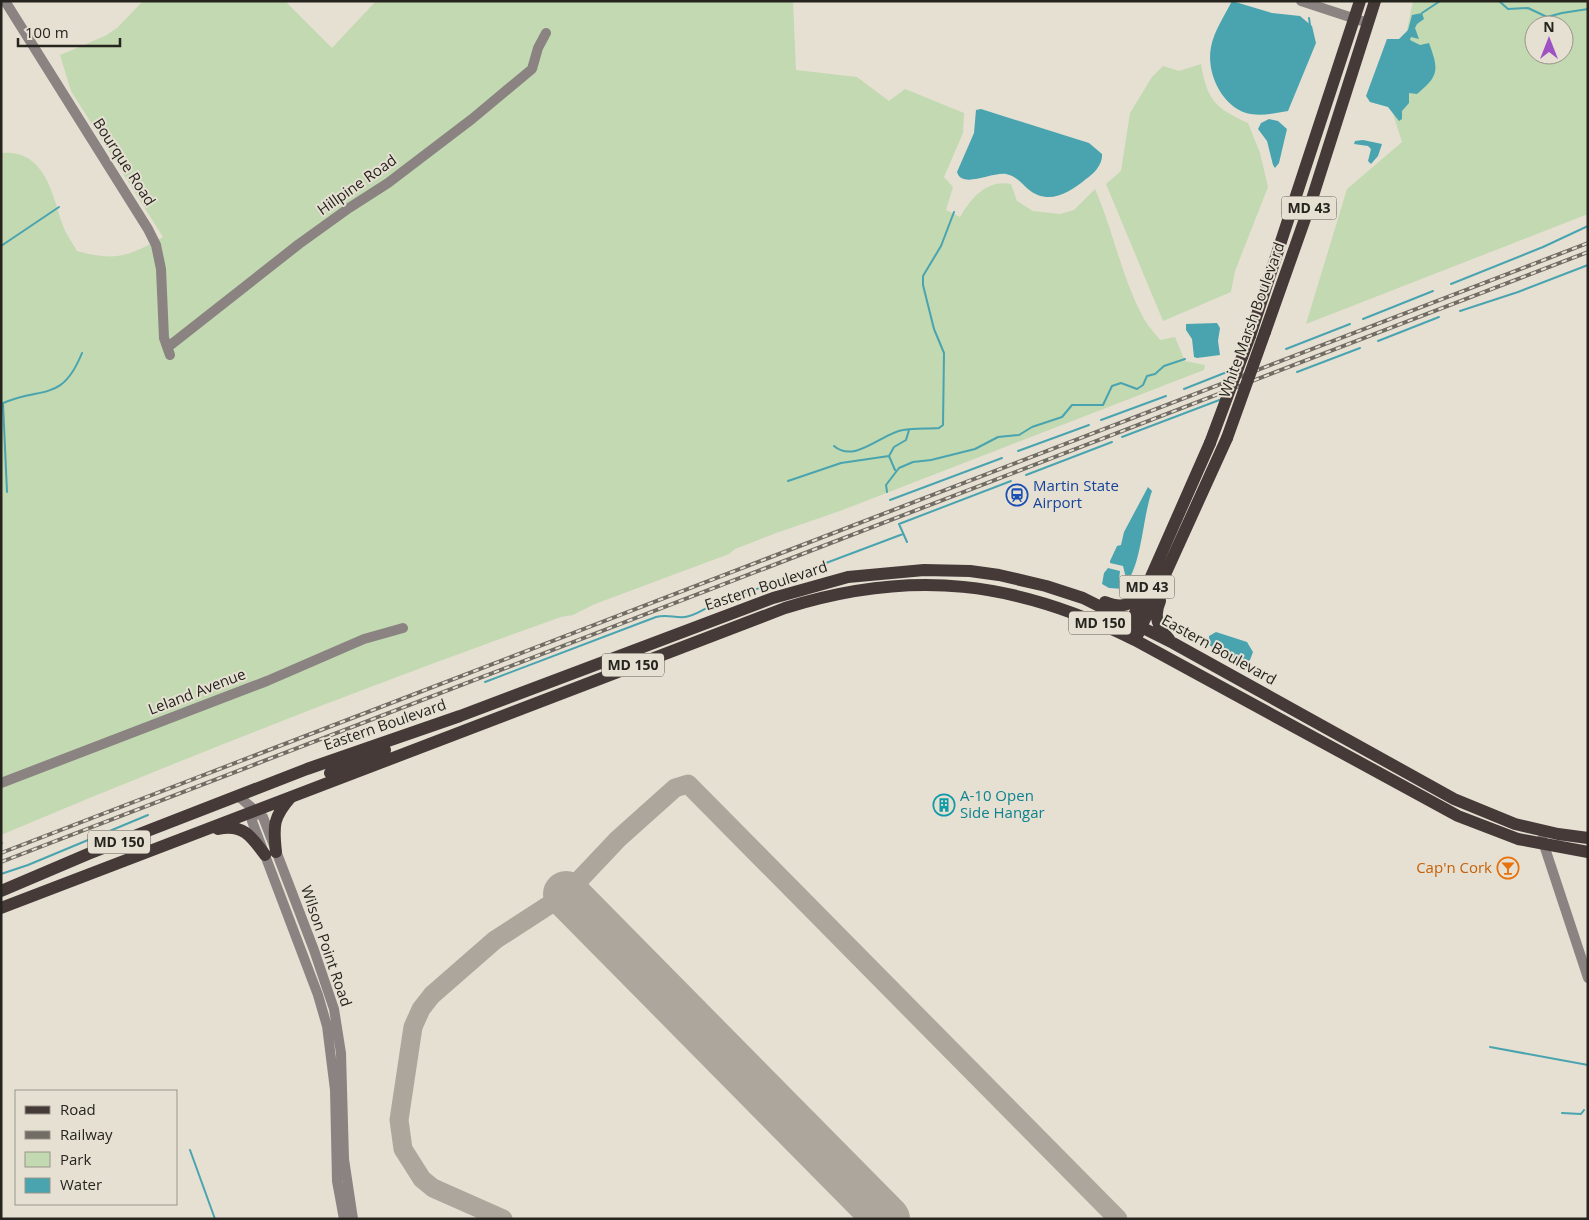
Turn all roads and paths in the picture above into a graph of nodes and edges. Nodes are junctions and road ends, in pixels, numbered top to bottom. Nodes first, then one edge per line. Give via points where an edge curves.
1 (5, 1) edge
2 (1301, 1) edge
3 (1360, 1) edge
4 (1375, 1) edge
5 (1354, 18) junction
6 (1368, 23) junction
7 (546, 33) dead end
8 (169, 351) joint
9 (1169, 540) junction
10 (1169, 568) junction
11 (1082, 598) junction
12 (1136, 624) junction
13 (402, 628) dead end
14 (1130, 638) junction
15 (1173, 643) junction
16 (460, 716) junction
17 (1, 783) edge
18 (238, 796) junction
19 (292, 796) junction
20 (255, 810) junction
21 (1541, 830) junction
22 (1588, 838) edge
23 (180, 839) junction
24 (1542, 845) junction
25 (1588, 852) edge
26 (270, 853) junction
27 (1, 891) edge
28 (1, 908) edge
29 (1588, 978) edge
30 (330, 995) junction
31 (319, 999) junction
32 (344, 1219) edge
33 (353, 1219) edge

1 - 8 street, Bourque Road via 156,245 161,269 164,338
2 - 5 street
3 - 5 main road, White Marsh Boulevard / MD 43
4 - 6 main road, White Marsh Boulevard / MD 43
5 - 6 street
5 - 9 main road, White Marsh Boulevard / MD 43, bridge via 1250,336
6 - 10 main road, White Marsh Boulevard / MD 43, bridge via 1266,332 1227,438
7 - 8 street, Hillpine Road via 532,69 388,183 299,244
9 - 11 main road via 1160,547 1132,603 1121,606 1094,597
9 - 12 main road, White Marsh Boulevard / MD 43
10 - 12 main road, White Marsh Boulevard / MD 43
10 - 15 main road via 1169,581 1156,614 1158,625
11 - 12 main road, Eastern Boulevard / MD 150
11 - 16 main road, Eastern Boulevard / MD 150 via 1031,582 970,571 924,570 848,577 773,598
12 - 14 main road, White Marsh Boulevard / MD 43
12 - 15 main road, Eastern Boulevard / MD 150
13 - 17 street, Leland Avenue via 364,639 258,685
14 - 19 main road, Eastern Boulevard / MD 150 via 1063,609 998,591 930,584 850,591 746,622
14 - 24 main road, Eastern Boulevard / MD 150 via 1444,809 1499,833
15 - 21 main road, Eastern Boulevard / MD 150 via 1454,798 1507,821
16 - 18 main road, Eastern Boulevard / MD 150
16 - 20 main road via 440,728 263,799
18 - 20 street, Wilson Point Road
18 - 27 main road, Eastern Boulevard / MD 150
19 - 20 main road, Eastern Boulevard / MD 150
19 - 26 main road via 280,810
20 - 23 main road, Eastern Boulevard / MD 150
20 - 26 street, Wilson Point Road via 263,817
21 - 22 main road, Eastern Boulevard / MD 150
21 - 24 street
23 - 26 main road via 236,827 250,834
23 - 28 main road, Eastern Boulevard / MD 150
24 - 25 main road, Eastern Boulevard / MD 150
24 - 29 street
26 - 30 street, Wilson Point Road
26 - 31 street, Wilson Point Road
30 - 31 street
30 - 33 street, Wilson Point Road via 342,1053 344,1160
31 - 32 street, Wilson Point Road via 333,1064 337,1181

